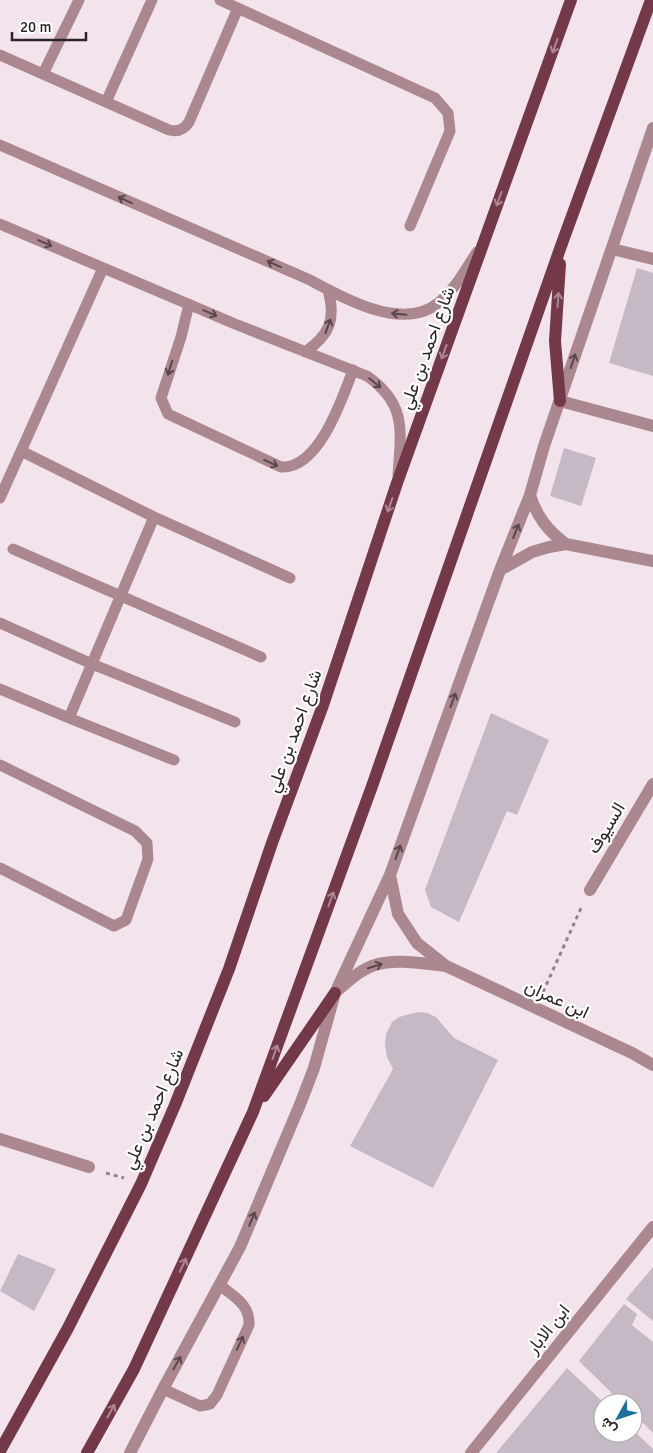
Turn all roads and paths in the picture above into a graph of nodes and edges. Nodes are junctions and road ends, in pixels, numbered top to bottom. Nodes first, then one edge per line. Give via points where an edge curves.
1 (78, 0) edge
2 (152, 0) edge
3 (220, 0) edge
4 (571, 0) edge
5 (652, 0) edge
6 (238, 8) junction
7 (0, 55) edge
8 (43, 74) junction
9 (106, 102) junction
10 (653, 128) edge
11 (0, 145) edge
12 (0, 224) edge
13 (410, 226) dead end
14 (484, 242) junction
15 (561, 246) junction
16 (612, 249) junction
17 (653, 259) edge
18 (103, 268) junction
19 (328, 290) junction
20 (189, 304) junction
21 (305, 352) junction
22 (353, 370) junction
23 (560, 401) junction
24 (653, 426) edge
25 (21, 451) junction
26 (397, 483) junction
27 (530, 495) junction
28 (0, 498) edge
29 (154, 517) junction
30 (566, 544) junction
31 (14, 549) dead end
32 (653, 561) edge
33 (500, 570) junction
34 (290, 578) dead end
35 (121, 596) junction
36 (0, 624) edge
37 (261, 657) dead end
38 (92, 664) junction
39 (0, 689) edge
40 (69, 718) junction
41 (235, 722) dead end
42 (174, 760) dead end
43 (0, 765) edge
44 (653, 784) edge
45 (0, 868) edge
46 (390, 874) junction
47 (590, 890) joint
48 (446, 966) junction
49 (335, 993) junction
50 (536, 1008) junction
51 (653, 1065) edge
52 (253, 1112) junction
53 (0, 1138) edge
54 (89, 1167) joint
55 (141, 1184) junction
56 (653, 1227) edge
57 (220, 1285) junction
58 (163, 1389) junction
59 (0, 1451) edge
60 (87, 1453) edge
61 (130, 1453) edge
62 (471, 1453) edge

1 - 8 lane
2 - 9 lane
3 - 6 lane
4 -> 14 main road, شارع احمد بن علي
5 - 15 main road
6 - 9 lane via 186,127 169,130
6 - 13 lane via 435,98 448,112 450,131
7 - 8 lane
8 - 9 lane
10 - 16 street
19 -> 11 lane
12 -> 18 lane
14 -> 19 lane via 452,290 423,312 409,315 378,310
14 -> 26 main road, شارع احمد بن علي
23 -> 15 main road via 555,341
52 -> 15 main road via 371,789
16 - 17 street
23 -> 16 street
18 - 20 lane
18 - 25 lane
21 -> 19 lane via 317,344 329,326 332,304
20 -> 21 lane
20 -> 22 lane via 161,398 168,414 281,468 298,464 315,448 337,414
21 - 22 lane
22 -> 26 lane via 378,384 390,396 397,413 401,429
23 - 24 street
23 - 27 street
25 - 28 lane
25 - 29 lane
26 -> 55 main road, شارع احمد بن علي via 325,699 229,969
27 - 30 street via 543,523
33 -> 27 street
29 - 34 lane
29 - 35 lane
30 - 32 street
30 - 33 street via 532,552
31 - 35 lane
46 -> 33 street
35 - 37 lane
35 - 38 lane
36 - 38 lane
38 - 40 lane
38 - 41 lane
39 - 40 lane
40 - 42 lane
43 - 45 lane via 135,831 147,842 148,859 126,920 114,926
44 - 47 street, السيوف
46 - 48 street, ابن عمران via 398,914 418,943
46 - 49 street
47 - 50 path
49 -> 48 street, ابن عمران via 356,974 375,965 395,962
48 - 50 street, ابن عمران
49 - 52 main road
57 -> 49 street via 240,1247 301,1102
50 - 51 street, ابن عمران
60 -> 52 main road via 134,1369
53 - 54 street
54 - 55 path
55 - 59 main road, شارع احمد بن علي via 68,1328
56 - 62 street, ابن الابار
58 -> 57 street
58 -> 57 lane via 200,1406 210,1404 217,1395 249,1324 249,1314 242,1304
58 - 61 street

